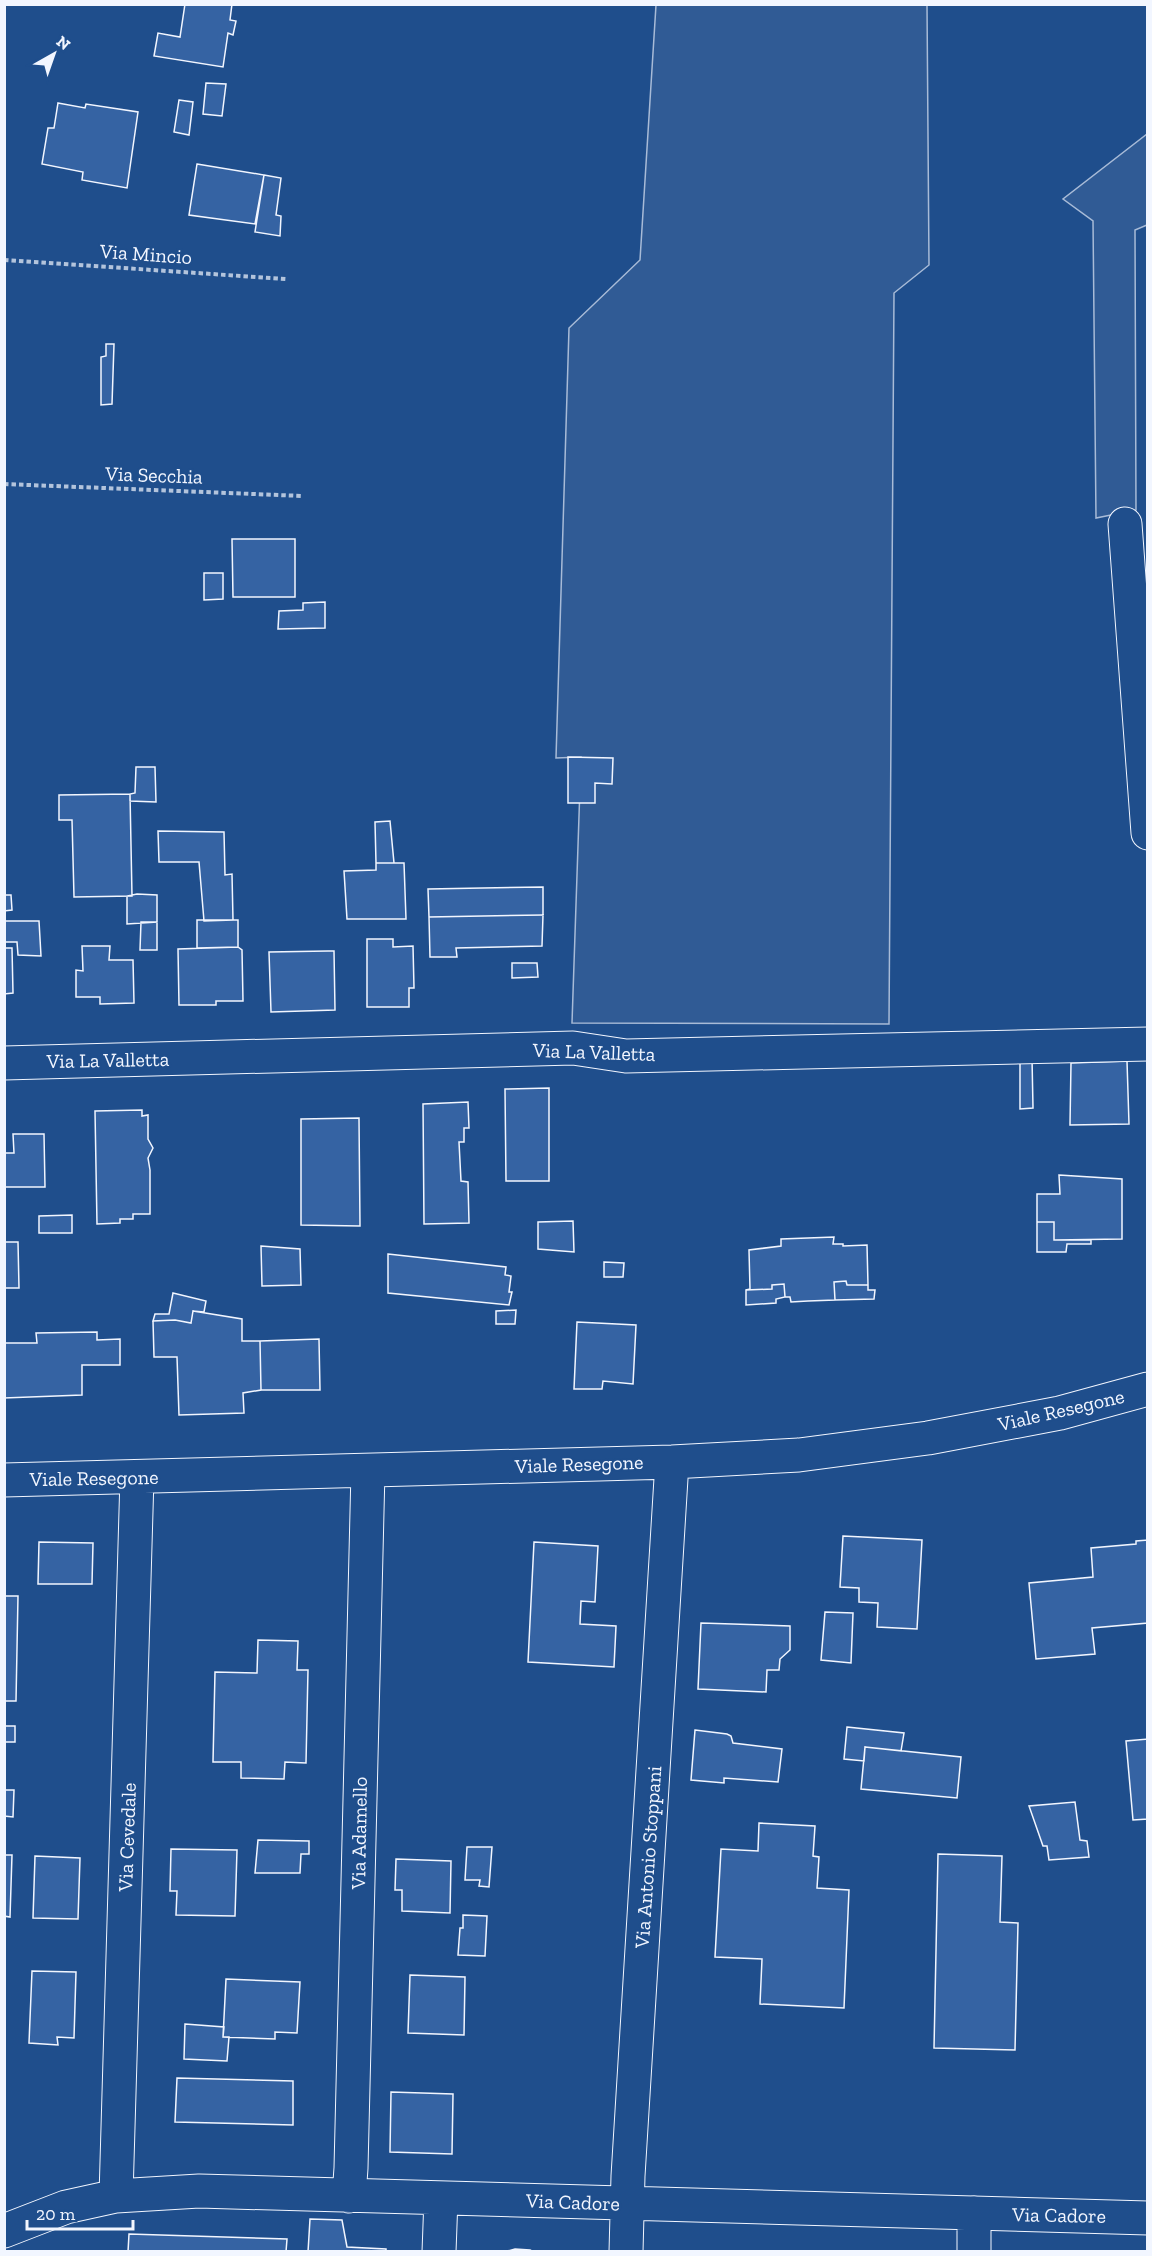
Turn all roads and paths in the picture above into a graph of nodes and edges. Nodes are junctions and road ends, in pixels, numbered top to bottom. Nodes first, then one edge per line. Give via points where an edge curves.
1 (4, 260) edge
2 (286, 279) dead end
3 (4, 484) edge
4 (303, 496) dead end
5 (1125, 524) dead end
6 (1148, 833) edge
7 (1148, 1044) edge
8 (4, 1062) edge
9 (1148, 1389) edge
10 (672, 1462) junction
11 (368, 1471) junction
12 (137, 1478) junction
13 (4, 1480) edge
14 (116, 2196) junction
15 (349, 2196) junction
16 (441, 2198) junction
17 (628, 2203) junction
18 (974, 2213) junction
19 (1148, 2218) edge
20 (4, 2231) edge
21 (439, 2252) edge
22 (626, 2252) edge
23 (974, 2252) edge

1 - 2 path, Via Mincio
3 - 4 path, Via Secchia
5 - 6 street
7 - 8 street, Via La Valletta via 626,1056 573,1048
9 - 10 street, Viale Resegone via 1060,1413 928,1438 798,1455
10 - 11 street, Viale Resegone
10 - 17 street, Via Antonio Stoppani
11 - 12 street, Viale Resegone
11 - 15 street, Via Adamello
12 - 13 street, Viale Resegone
12 - 14 street, Via Cevedale
14 - 15 street, Via Cadore via 199,2191
14 - 20 street, Via Cadore via 66,2207
15 - 16 street, Via Cadore
16 - 17 street, Via Cadore
16 - 21 street
17 - 18 street, Via Cadore
17 - 22 street, Via Antonio Stoppani
18 - 19 street, Via Cadore
18 - 23 street

